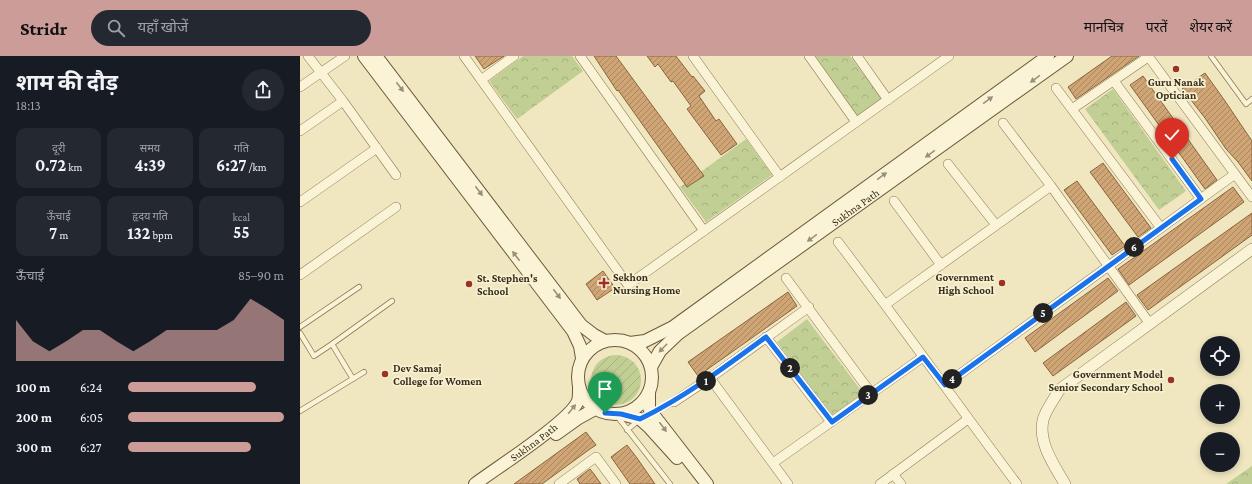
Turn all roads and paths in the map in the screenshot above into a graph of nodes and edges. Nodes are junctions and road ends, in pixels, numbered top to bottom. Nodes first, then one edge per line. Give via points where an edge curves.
1 (308, 56) edge
2 (345, 56) edge
3 (364, 56) edge
4 (376, 56) edge
5 (464, 56) edge
6 (514, 56) edge
7 (580, 56) edge
8 (693, 56) edge
9 (809, 56) edge
10 (857, 56) edge
11 (949, 56) edge
12 (1048, 56) edge
13 (1067, 56) edge
14 (1148, 56) edge
15 (1211, 56) edge
16 (320, 73) junction
17 (481, 80) junction
18 (1114, 81) junction
19 (300, 87) edge
20 (1056, 88) dead end
21 (888, 100) junction
22 (1252, 100) edge
23 (343, 101) junction
24 (1072, 109) junction
25 (856, 122) junction
26 (1003, 123) dead end
27 (300, 131) edge
28 (377, 148) junction
29 (948, 164) dead end
30 (1235, 174) junction
31 (396, 175) dead end
32 (780, 177) junction
33 (1050, 186) junction
34 (1252, 197) edge
35 (1201, 199) junction
36 (894, 201) dead end
37 (300, 202) edge
38 (396, 206) dead end
39 (996, 225) junction
40 (1161, 228) junction
41 (704, 231) junction
42 (838, 242) dead end
43 (1252, 249) edge
44 (941, 265) junction
45 (1108, 266) junction
46 (300, 275) edge
47 (786, 278) dead end
48 (359, 287) dead end
49 (392, 301) dead end
50 (886, 304) junction
51 (808, 307) junction
52 (1150, 324) junction
53 (300, 327) edge
54 (300, 332) edge
55 (766, 337) junction
56 (605, 341) junction
57 (630, 343) junction
58 (332, 344) junction
59 (923, 357) junction
60 (582, 358) junction
61 (651, 367) junction
62 (364, 372) dead end
63 (710, 378) junction
64 (353, 380) junction
65 (945, 385) junction
66 (579, 389) junction
67 (649, 392) junction
68 (871, 393) junction
69 (674, 402) joint
70 (595, 409) junction
71 (300, 411) edge
72 (652, 413) junction
73 (618, 414) junction
74 (640, 419) junction
75 (968, 419) junction
76 (832, 422) junction
77 (627, 430) junction
78 (773, 463) junction
79 (893, 474) junction
80 (475, 484) edge
81 (488, 484) edge
82 (559, 484) edge
83 (616, 484) edge
84 (670, 484) edge
85 (697, 484) edge
86 (707, 484) edge
87 (788, 484) edge
88 (880, 484) edge
89 (901, 484) edge
90 (1017, 484) edge
91 (1065, 484) edge

1 - 16 street
2 - 16 street
60 -> 3 main road via 573,331
4 -> 56 main road via 581,325
5 - 17 street
6 - 17 street
7 - 41 street
8 - 32 street
9 - 25 street
10 - 21 street
11 - 21 street
57 -> 12 main road, Sukhna Path via 645,341 673,327
13 -> 61 main road, Sukhna Path via 678,333 660,351
14 - 18 street
14 - 30 street
15 - 22 lane via 1246,104
16 - 19 street
16 - 23 street
17 - 41 street via 628,285
18 - 24 street
18 - 35 street
20 - 24 street
21 - 25 street
23 - 27 street
23 - 28 street
24 - 40 street
25 - 32 street
26 - 33 street
28 - 31 street
28 - 37 street
29 - 39 street
30 - 34 street
30 - 35 street
32 - 41 street
33 - 39 street
33 - 45 street
35 - 40 street
36 - 44 street
38 - 46 street
39 - 44 street
40 - 45 street
42 - 50 street
43 - 52 street
44 - 50 street
45 - 52 street
45 - 65 street
47 - 51 street
48 - 53 lane
49 - 58 lane
50 - 59 street
51 - 55 street
51 - 68 street
52 - 91 street via 1060,390 1043,419 1042,434 1046,451
54 - 58 lane via 314,356
55 - 63 street
55 - 76 street
56 - 57 main road via 618,340
56 - 60 main road via 592,347
57 - 61 main road via 645,355
58 - 64 lane
59 - 65 street
59 - 68 street
60 - 66 main road via 577,373
61 - 67 main road via 652,380
62 - 64 lane
63 - 69 street
63 - 78 street
64 - 71 lane
65 - 75 street
66 - 70 main road via 585,401
80 -> 66 main road, Sukhna Path via 551,430 574,407 578,401
67 - 72 main road via 649,408
67 - 73 main road via 638,407
68 - 76 street
69 - 72 lane
70 - 73 main road
70 - 81 main road, Sukhna Path via 577,419
72 - 74 lane
72 -> 86 main road
73 - 74 main road
73 - 77 lane
74 - 77 lane
74 - 85 main road via 650,427
75 - 79 street
75 - 90 street
76 - 78 street
77 - 84 lane
78 - 87 street
79 - 88 street
79 - 89 street
82 - 83 street via 596,457

